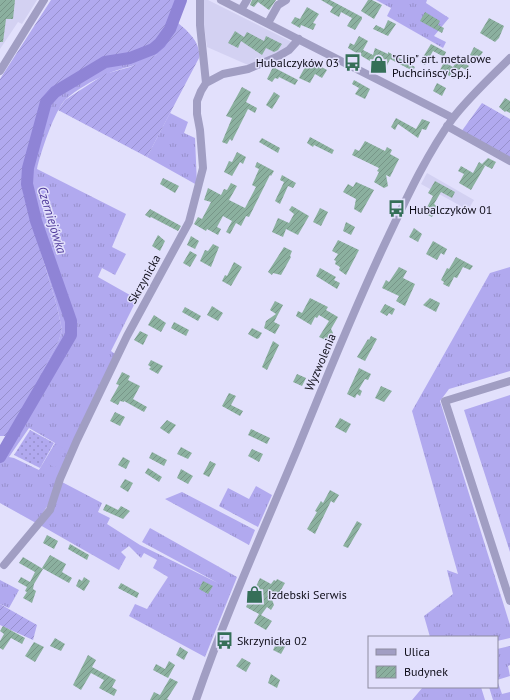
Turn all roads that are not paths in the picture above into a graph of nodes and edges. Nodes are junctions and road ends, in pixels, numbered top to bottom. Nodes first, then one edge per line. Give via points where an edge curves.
1 (44, 0) edge
2 (200, 0) edge
3 (221, 0) edge
4 (247, 0) edge
5 (286, 0) edge
6 (241, 10) junction
7 (268, 23) junction
8 (299, 39) junction
9 (510, 58) edge
10 (0, 71) edge
11 (206, 83) junction
12 (453, 118) junction
13 (447, 126) junction
14 (510, 161) edge
15 (510, 381) edge
16 (4, 565) dead end
17 (510, 601) edge
18 (196, 700) edge

1 - 10 street
2 - 11 street
3 - 6 street
4 - 6 street
5 - 7 street via 278,5
6 - 7 street
7 - 8 street
8 - 11 street via 289,50 277,57 248,69 223,74
8 - 12 street
9 - 12 street, Wyzwolenia
11 - 16 street, Skrzynicka via 197,101 203,168 188,222 127,336 68,459 50,510
12 - 13 street, Wyzwolenia
13 - 14 street
13 - 18 street, Wyzwolenia via 416,179 364,287
15 - 17 street via 445,401

